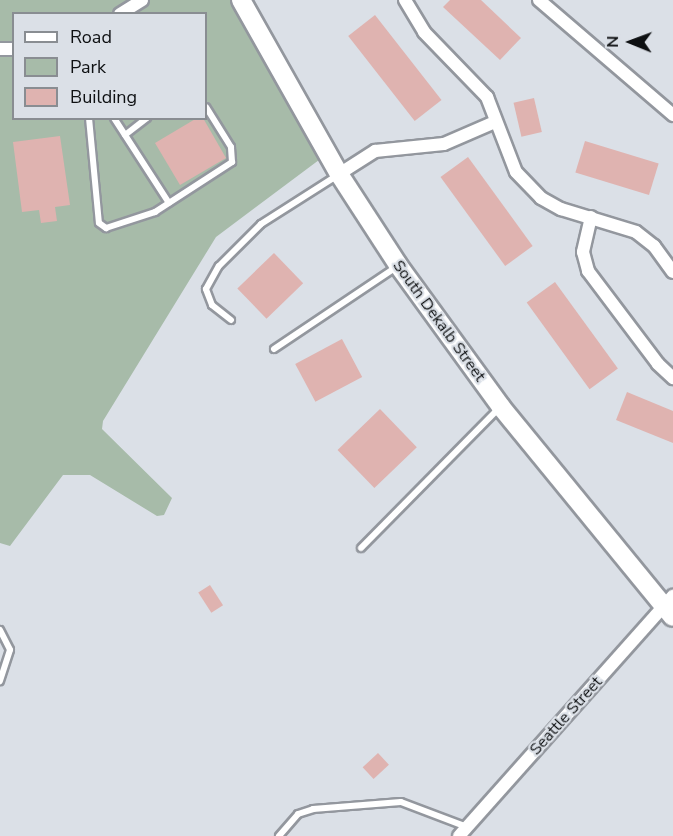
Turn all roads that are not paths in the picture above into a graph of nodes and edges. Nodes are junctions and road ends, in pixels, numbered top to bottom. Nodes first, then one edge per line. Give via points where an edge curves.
1 (241, 0) edge
2 (405, 0) edge
3 (539, 0) edge
4 (207, 109) edge
5 (673, 115) edge
6 (89, 120) edge
7 (115, 120) edge
8 (144, 120) edge
9 (495, 122) junction
10 (125, 135) junction
11 (339, 174) junction
12 (169, 203) junction
13 (591, 217) junction
14 (398, 265) junction
15 (673, 272) edge
16 (231, 320) dead end
17 (274, 349) dead end
18 (673, 378) edge
19 (501, 407) junction
20 (361, 548) dead end
21 (670, 607) edge
22 (0, 630) edge
23 (0, 681) edge
24 (463, 831) edge
25 (279, 836) edge

1 - 11 main road, South Dekalb Street
2 - 9 street via 424,32 487,97
3 - 5 street
4 - 12 lane via 231,147 232,162
6 - 12 lane via 99,223 106,228 155,212
7 - 10 lane
8 - 10 lane
9 - 11 street via 444,144 375,151
9 - 13 street via 516,172 542,198 561,209
10 - 12 lane
11 - 14 main road, South Dekalb Street
11 - 16 lane via 261,224 219,266 206,289 212,305
13 - 15 street via 636,232 654,246
13 - 18 street via 584,252 588,272
14 - 17 lane
14 - 19 main road, South Dekalb Street
19 - 20 lane
19 - 21 main road, South Dekalb Street
21 - 24 street, Seattle Street
22 - 23 lane via 10,650
24 - 25 lane via 401,802 313,809 298,814

